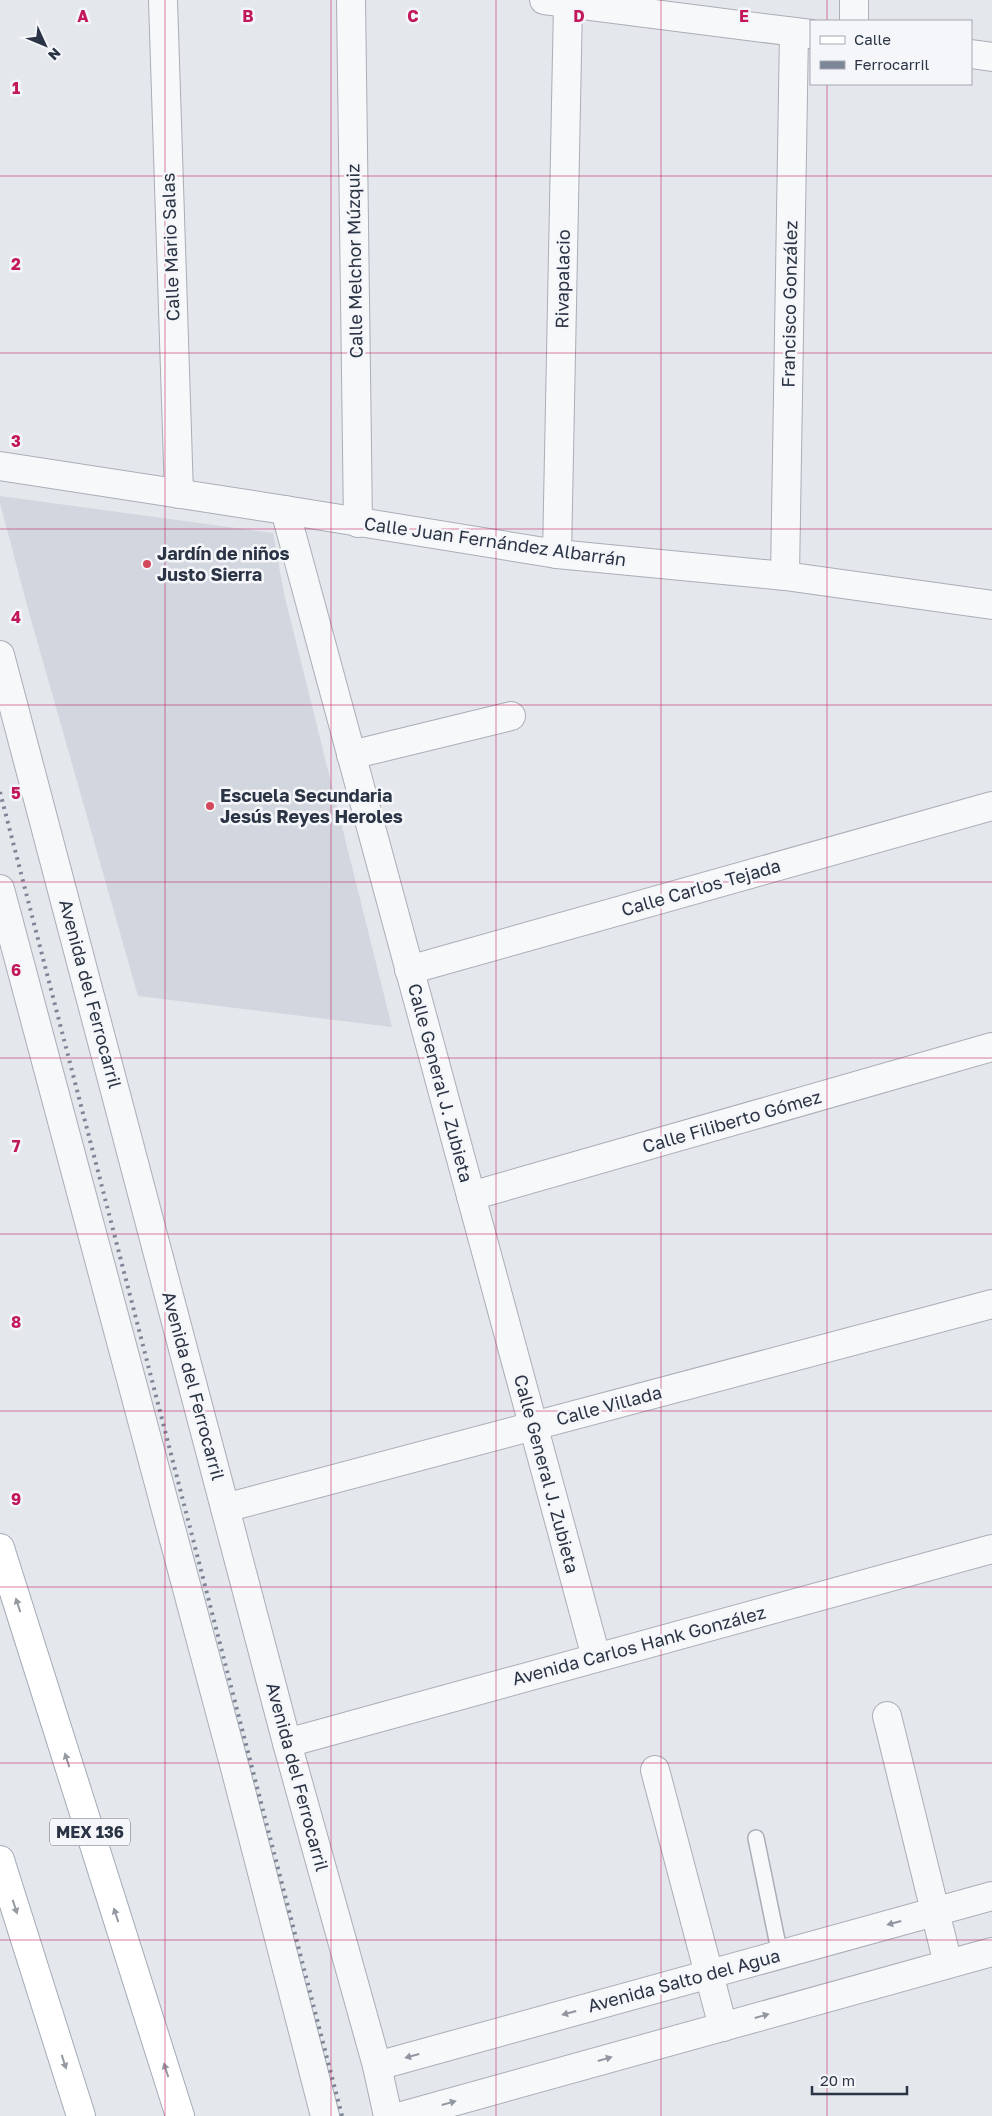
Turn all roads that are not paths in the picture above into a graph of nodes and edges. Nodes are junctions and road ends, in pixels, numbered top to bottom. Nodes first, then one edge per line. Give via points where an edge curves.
1 (163, 0) edge
2 (351, 0) edge
3 (854, 0) edge
4 (556, 2) edge
5 (660, 7) edge
6 (854, 20) edge
7 (803, 33) edge
8 (972, 54) edge
9 (992, 57) edge
10 (0, 466) edge
11 (179, 494) junction
12 (285, 510) junction
13 (358, 523) junction
14 (557, 554) junction
15 (786, 576) junction
16 (992, 605) edge
17 (0, 655) edge
18 (511, 716) dead end
19 (351, 755) junction
20 (992, 806) edge
21 (0, 889) edge
22 (410, 970) junction
23 (992, 1047) edge
24 (471, 1196) junction
25 (992, 1304) edge
26 (533, 1426) junction
27 (225, 1508) junction
28 (0, 1548) edge
29 (992, 1549) edge
30 (596, 1657) junction
31 (887, 1716) dead end
32 (287, 1743) junction
33 (655, 1770) dead end
34 (756, 1838) dead end
35 (0, 1860) edge
36 (992, 1896) edge
37 (936, 1912) junction
38 (992, 1952) edge
39 (780, 1955) junction
40 (948, 1964) junction
41 (709, 1975) junction
42 (723, 2027) junction
43 (377, 2066) junction
44 (81, 2116) edge
45 (180, 2116) edge
46 (325, 2116) edge
47 (388, 2116) edge
48 (402, 2116) edge

1 - 11 street, Calle Mario Salas
2 - 13 street, Calle Melchor Múzquiz
3 - 6 street
4 - 5 street
4 - 14 street, Rivapalacio
5 - 7 street
7 - 15 street, Francisco González
8 - 9 street
10 - 11 street, Calle Juan Fernández Albarrán
11 - 12 street, Calle Juan Fernández Albarrán
12 - 13 street, Calle Juan Fernández Albarrán
12 - 19 street, Calle General J. Zubieta
13 - 14 street, Calle Juan Fernández Albarrán
14 - 15 street, Calle Juan Fernández Albarrán
15 - 16 street, Calle Juan Fernández Albarrán
17 - 27 street, Avenida del Ferrocarril
18 - 19 street
19 - 22 street, Calle General J. Zubieta
20 - 22 street, Calle Carlos Tejada
21 - 46 street
22 - 24 street, Calle General J. Zubieta
23 - 24 street, Calle Filiberto Gómez
24 - 26 street, Calle General J. Zubieta
25 - 26 street, Calle Villada
26 - 27 street, Calle Villada
26 - 30 street, Calle General J. Zubieta
27 - 32 street, Avenida del Ferrocarril
45 -> 28 main road, MEX 136
29 - 30 street, Avenida Carlos Hank González
30 - 32 street, Avenida Carlos Hank González
31 - 37 street
32 - 43 street, Avenida del Ferrocarril
33 - 41 street
34 - 39 lane
35 -> 44 main road
36 - 37 street, Avenida Salto del Agua
37 -> 39 street, Avenida Salto del Agua
37 - 40 street
38 - 40 street
39 - 41 street, Avenida Salto del Agua
42 -> 40 street
41 - 42 street
41 -> 43 street, Avenida Salto del Agua
48 -> 42 street
43 - 47 street, Avenida del Ferrocarril

